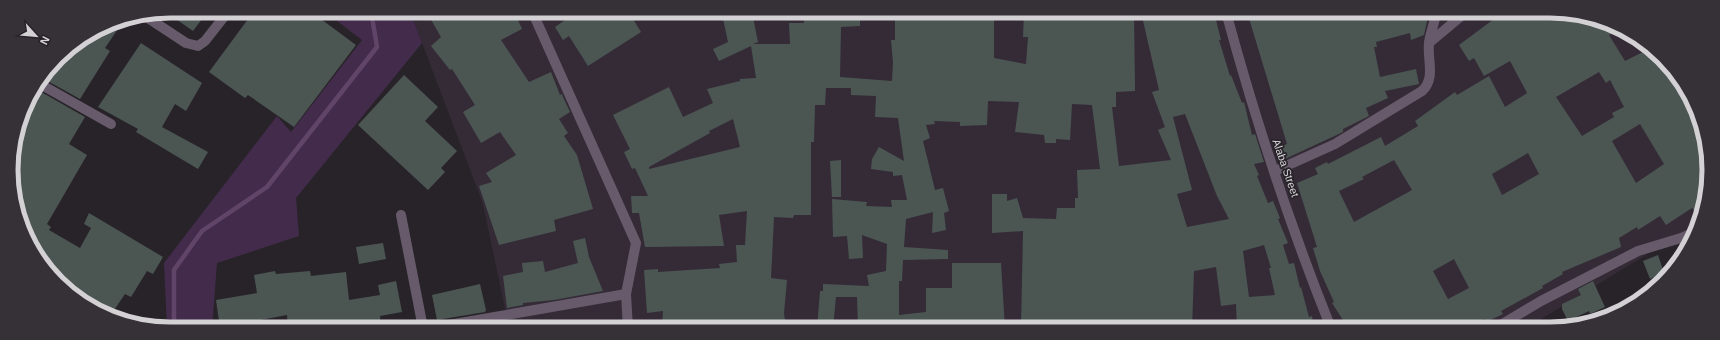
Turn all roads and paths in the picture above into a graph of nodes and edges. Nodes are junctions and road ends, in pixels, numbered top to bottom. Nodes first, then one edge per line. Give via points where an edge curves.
1 (223, 18) edge
2 (535, 18) edge
3 (1228, 18) edge
4 (1435, 18) edge
5 (1459, 18) edge
6 (150, 19) edge
7 (1429, 44) junction
8 (44, 86) edge
9 (111, 124) dead end
10 (1275, 171) junction
11 (401, 215) dead end
12 (1687, 236) edge
13 (626, 294) junction
14 (422, 322) edge
15 (465, 322) edge
16 (628, 322) edge
17 (1329, 322) edge
18 (1506, 322) edge

1 - 6 street via 198,46 186,43
2 - 13 street via 636,243
3 - 10 street, Alaba Street
4 - 7 street
5 - 7 street
7 - 10 street via 1430,78 1428,86 1422,91 1335,144
8 - 9 street
10 - 17 street, Alaba Street
11 - 14 street
12 - 18 street via 1638,251
13 - 15 street
13 - 16 street

